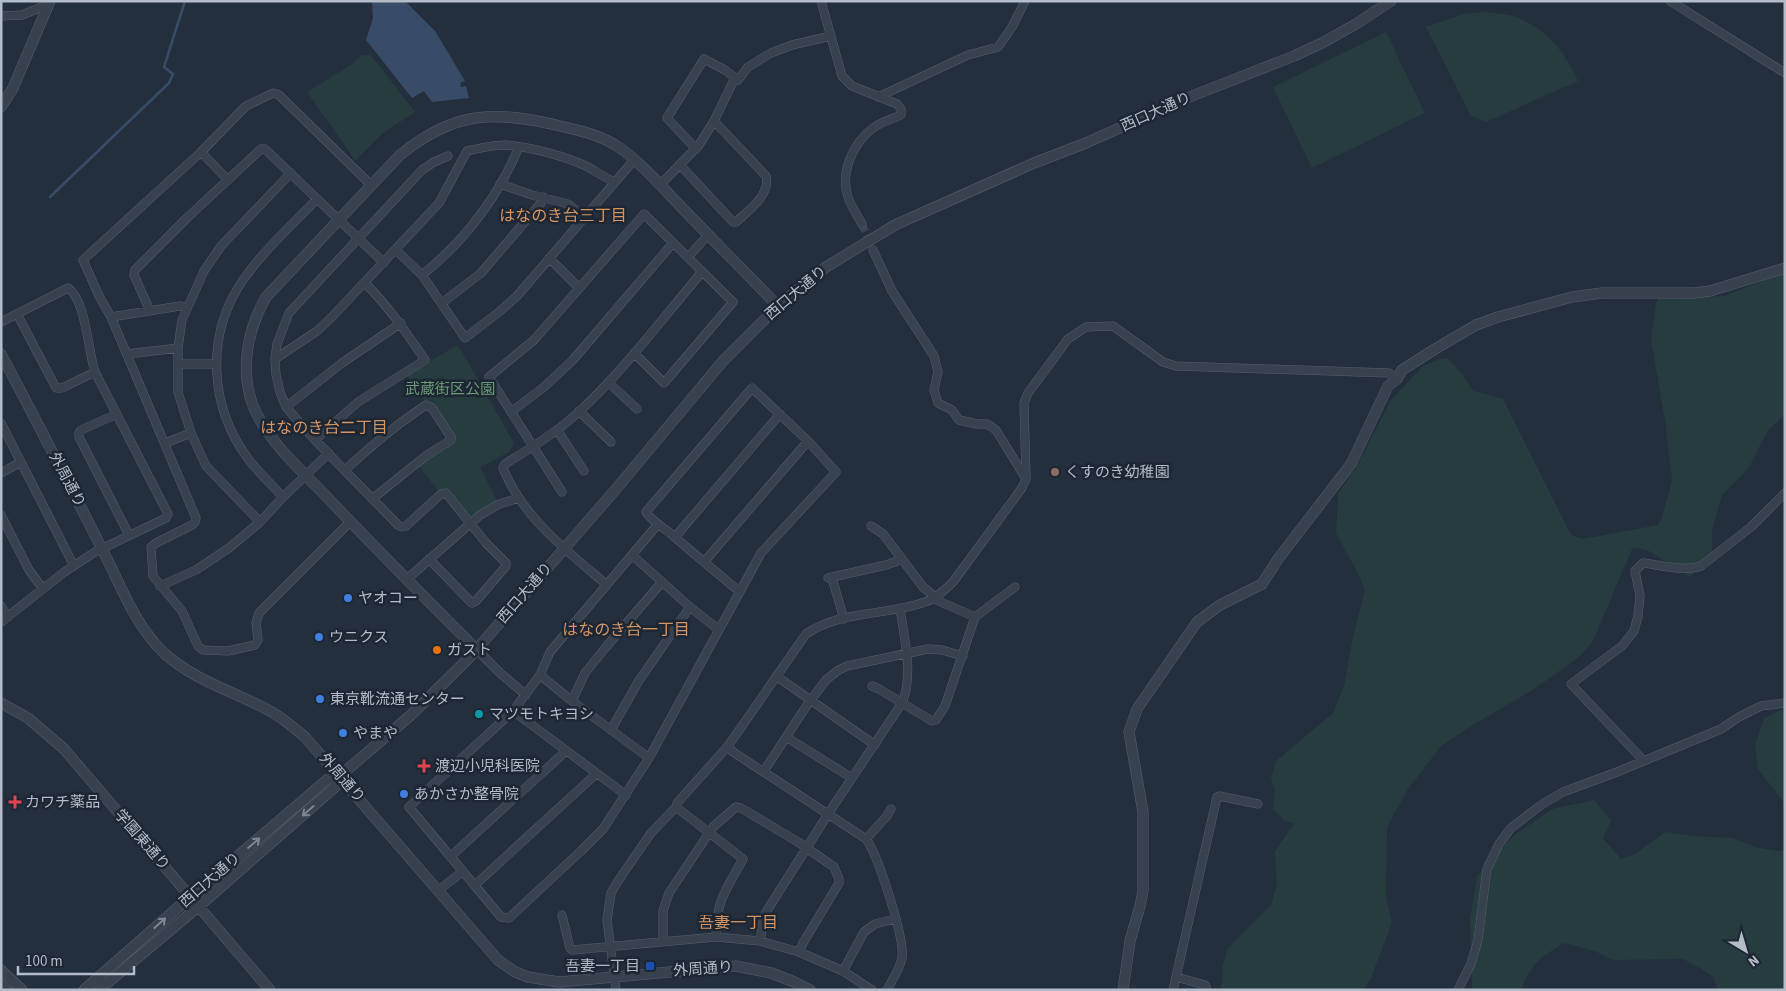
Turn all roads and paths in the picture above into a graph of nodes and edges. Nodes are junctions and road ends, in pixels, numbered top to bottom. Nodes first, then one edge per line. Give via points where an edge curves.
1 (821, 1) edge
2 (1025, 1) edge
3 (1391, 1) edge
4 (1670, 1) edge
5 (49, 3) edge
6 (1, 16) edge
7 (831, 36) junction
8 (1785, 73) edge
9 (738, 80) junction
10 (878, 97) junction
11 (1, 107) edge
12 (714, 122) junction
13 (519, 147) junction
14 (696, 149) junction
15 (201, 152) junction
16 (448, 156) dead end
17 (634, 160) junction
18 (681, 166) junction
19 (291, 173) junction
20 (228, 180) junction
21 (615, 182) junction
22 (500, 184) junction
23 (372, 185) junction
24 (660, 185) junction
25 (543, 197) junction
26 (317, 199) junction
27 (584, 216) junction
28 (340, 220) junction
29 (862, 224) tunnel mouth
30 (708, 235) junction
31 (359, 239) junction
32 (673, 244) junction
33 (396, 250) junction
34 (873, 250) tunnel mouth
35 (549, 258) junction
36 (688, 258) junction
37 (384, 263) junction
38 (1785, 268) edge
39 (702, 272) junction
40 (422, 275) junction
41 (365, 283) junction
42 (579, 288) junction
43 (442, 303) junction
44 (778, 306) junction
45 (186, 308) junction
46 (150, 311) junction
47 (17, 314) junction
48 (111, 317) junction
49 (1, 322) edge
50 (401, 323) junction
51 (178, 348) junction
52 (634, 353) junction
53 (1, 354) edge
54 (127, 354) junction
55 (275, 359) junction
56 (179, 364) junction
57 (215, 364) junction
58 (95, 372) junction
59 (1397, 379) junction
60 (608, 383) junction
61 (286, 407) junction
62 (638, 409) dead end
63 (511, 412) junction
64 (579, 412) junction
65 (117, 414) junction
66 (780, 414) junction
67 (1, 423) edge
68 (556, 430) junction
69 (191, 433) junction
70 (315, 440) junction
71 (808, 441) junction
72 (611, 442) dead end
73 (165, 443) junction
74 (534, 447) junction
75 (329, 453) junction
76 (21, 462) junction
77 (345, 470) junction
78 (584, 471) dead end
79 (1, 473) edge
80 (306, 475) junction
81 (1026, 479) junction
82 (562, 492) dead end
83 (1785, 493) edge
84 (283, 497) junction
85 (519, 498) junction
86 (372, 499) junction
87 (1, 515) edge
88 (260, 522) junction
89 (350, 522) junction
90 (471, 524) junction
91 (658, 524) junction
92 (871, 526) dead end
93 (129, 535) junction
94 (675, 537) junction
95 (102, 548) junction
96 (564, 548) junction
97 (632, 555) junction
98 (900, 558) junction
99 (429, 559) junction
100 (704, 562) junction
101 (74, 566) junction
102 (407, 579) junction
103 (662, 582) junction
104 (607, 585) junction
105 (160, 586) junction
106 (1015, 587) dead end
107 (43, 589) junction
108 (740, 592) junction
109 (935, 597) junction
110 (1, 606) edge
111 (690, 607) junction
112 (900, 608) junction
113 (8, 617) junction
114 (975, 617) junction
115 (844, 619) junction
116 (1, 622) edge
117 (719, 630) junction
118 (476, 650) junction
119 (906, 654) junction
120 (963, 656) junction
121 (540, 675) junction
122 (776, 676) junction
123 (872, 686) dead end
124 (526, 695) junction
125 (572, 701) junction
126 (810, 701) junction
127 (1, 703) edge
128 (902, 703) junction
129 (1785, 703) edge
130 (513, 711) junction
131 (611, 730) junction
132 (786, 737) junction
133 (875, 745) junction
134 (728, 746) junction
135 (566, 751) junction
136 (649, 758) junction
137 (1643, 760) junction
138 (764, 771) junction
139 (596, 774) junction
140 (340, 776) junction
141 (852, 778) junction
142 (626, 795) junction
143 (1258, 804) dead end
144 (676, 807) junction
145 (891, 809) dead end
146 (828, 814) junction
147 (709, 834) junction
148 (866, 838) junction
149 (806, 848) junction
150 (450, 857) junction
151 (463, 871) junction
152 (475, 884) junction
153 (439, 890) junction
154 (190, 897) junction
155 (198, 907) junction
156 (562, 915) dead end
157 (895, 919) junction
158 (716, 937) junction
159 (663, 941) junction
160 (760, 941) junction
161 (612, 945) junction
162 (799, 952) junction
163 (1, 970) edge
164 (843, 971) junction
165 (615, 977) junction
166 (1176, 977) junction
167 (1, 984) edge
168 (7, 990) edge
169 (22, 990) edge
170 (84, 990) edge
171 (99, 990) edge
172 (270, 990) edge
173 (616, 990) edge
174 (810, 990) edge
175 (872, 990) edge
176 (886, 990) edge
177 (1123, 990) edge
178 (1173, 990) edge
179 (1207, 990) edge
180 (1458, 990) edge

1 - 7 street
2 - 10 street via 998,47 968,55
3 - 44 street, 西口大通り via 1356,24 1294,56 1187,98 895,226 826,267
4 - 8 street
5 - 6 street via 22,16
5 - 11 street via 14,88
7 - 9 street via 771,53 748,67
7 - 10 street via 842,76 852,86
9 - 12 street via 733,82
9 - 14 street via 704,59 667,118
10 - 29 street via 897,104 901,115 868,133 848,164 847,195
12 - 14 street
12 - 18 street via 766,176 761,196 733,222
13 - 21 street via 573,161
13 - 22 street
13 - 33 street via 505,145 467,151 439,203
14 - 18 street
15 - 20 street
15 - 23 street via 246,106 273,93 279,95
15 - 48 street via 84,258
16 - 31 street via 422,170
17 - 21 street
17 - 23 street via 595,134 526,118 476,118 447,126 415,142
17 - 24 street
18 - 24 street
19 - 20 street via 263,148
19 - 26 street
19 - 45 street via 221,246
20 - 46 street via 135,270 134,275
21 - 27 street
22 - 25 street
22 - 40 street via 468,230
23 - 28 street
24 - 30 street
25 - 27 street via 568,204
25 - 43 street via 481,273
26 - 28 street
26 - 57 street via 260,259 238,288 222,323
27 - 35 street
28 - 31 street
28 - 80 street via 266,297 251,331 246,358 252,402 259,418 270,436
30 - 36 street
30 - 44 street
31 - 37 street
31 - 55 street via 289,313 279,336
32 - 36 street
32 - 42 street via 644,214
32 - 63 street via 572,361
33 - 37 street
33 - 40 street
34 - 81 street via 892,291 934,356 938,372 934,390 938,403 952,410 959,420 987,424 996,430
35 - 42 street
35 - 43 street via 517,296 465,338
36 - 39 street
37 - 41 street
38 - 59 street via 1710,291 1602,293 1572,297 1498,317 1476,325 1435,349 1402,370
39 - 52 street
39 - 52 street via 733,302 664,383
40 - 43 street
41 - 50 street
41 - 55 street via 317,331
42 - 63 street via 534,340 489,377
44 - 96 street, 西口大通り via 723,361
45 - 46 street
45 - 51 street
46 - 48 street
47 - 49 street
47 - 58 street via 56,388
47 - 58 street via 71,289 86,328
48 - 54 street
50 - 61 street
50 - 70 street via 425,360 358,402
51 - 54 street
51 - 56 street
52 - 60 street
53 - 95 street, 外周通り
54 - 73 street
55 - 61 street via 276,375
56 - 57 street
56 - 69 street via 178,392
57 - 84 street via 222,406 232,431 250,461
58 - 65 street
59 - 81 street via 1389,373 1176,366 1163,362 1113,326 1086,327 1068,339 1024,403
59 - 177 street via 1382,396 1351,464 1262,584 1196,622 1136,709 1129,732 1142,802 1143,891 1130,941
60 - 62 street
60 - 64 street
61 - 70 street
63 - 74 street
64 - 68 street
64 - 72 street
65 - 93 street via 81,430 79,437
65 - 93 street via 168,514 166,518
66 - 71 street
66 - 91 street via 752,388 646,512
66 - 94 street
67 - 76 street
68 - 74 street
68 - 78 street
69 - 73 street
69 - 88 street via 206,466
70 - 75 street
71 - 100 street
71 - 108 street via 836,472 761,553
73 - 105 street via 196,518 192,525 151,548 153,576
74 - 82 street
74 - 85 street via 503,468
75 - 77 street
75 - 80 street
76 - 79 street
76 - 101 street
77 - 86 street
77 - 86 street via 406,418 426,405 432,408 451,440
80 - 84 street
80 - 89 street
81 - 109 street via 953,582
83 - 137 street via 1751,527 1701,566 1679,568 1643,562 1635,571 1640,596 1634,631 1622,646 1571,684
84 - 88 street
85 - 90 street via 499,504
85 - 96 street
86 - 90 street via 402,527 446,493
87 - 107 street via 29,570
88 - 105 street via 196,570
89 - 102 street
89 - 105 street via 260,614 256,623 258,640 255,645 228,651 203,650 198,646 182,611
90 - 99 street
90 - 99 street via 506,563 476,601 469,601
91 - 94 street
91 - 97 street
92 - 98 street via 883,534
93 - 95 street
94 - 100 street
95 - 101 street
95 - 140 street, 外周通り via 132,610 164,653 204,680 284,719
96 - 104 street
96 - 118 street, 西口大通り
97 - 103 street
97 - 104 street
98 - 109 street via 923,588
98 - 115 street via 886,565 830,578
99 - 102 street
100 - 108 street
101 - 107 street
102 - 118 street
103 - 111 street
103 - 125 street via 590,668
104 - 121 street via 550,652
106 - 114 street
107 - 113 street
108 - 117 street
109 - 112 street
109 - 114 street via 937,601
110 - 113 street
111 - 117 street
111 - 131 street via 638,682
112 - 115 street
112 - 119 street
113 - 116 street
114 - 120 street
115 - 122 street via 806,634
117 - 136 street
118 - 124 street
118 - 140 street, 西口大通り via 409,717
119 - 120 street via 936,649
119 - 126 street via 842,668 826,680
119 - 128 street via 908,682
120 - 128 street via 945,706 936,720
121 - 124 street
121 - 125 street
122 - 126 street
122 - 134 street
123 - 128 street
124 - 130 street
125 - 131 street
126 - 132 street
126 - 133 street
127 - 154 street, 学園東通り via 28,718 64,749
128 - 133 street
129 - 137 street via 1761,706 1721,729
130 - 135 street
130 - 150 street via 410,805 410,810
131 - 136 street
132 - 138 street
132 - 141 street
133 - 141 street
134 - 138 street
134 - 144 street
135 - 139 street
135 - 150 street
136 - 142 street
137 - 180 street via 1563,792 1511,828 1487,869 1478,940
138 - 146 street
139 - 142 street
139 - 152 street
140 - 153 street, 外周通り
154 -> 140 street, 西口大通り via 328,779
140 -> 155 street, 西口大通り via 336,786
141 - 146 street
142 - 152 street via 603,829 509,918 501,917
143 - 166 street via 1217,797
144 - 147 street
144 - 161 street via 640,847 611,893 607,920
145 - 148 street
146 - 148 street
146 - 149 street
147 - 149 street via 733,809 741,808
147 - 158 street via 743,860 721,898
147 - 159 street via 669,893 662,922
148 - 157 street via 878,862
149 - 160 street via 764,916
149 - 162 street via 834,867 840,879
150 - 151 street
151 - 152 street
151 - 153 street
153 - 165 street, 外周通り via 498,960 515,972 549,982
154 - 155 street, 学園東通り
170 -> 154 street, 西口大通り
155 - 171 street, 西口大通り
155 - 172 street, 学園東通り
156 - 161 street via 572,950
157 - 164 street via 875,924 864,932
157 - 176 street via 902,958
158 - 159 street
158 - 160 street
159 - 161 street
160 - 162 street
161 - 165 street
162 - 164 street
163 - 169 street
164 - 175 street
165 - 173 street
165 - 174 street, 外周通り via 736,966 771,973
166 - 178 street
166 - 179 street via 1205,985
167 - 168 street

